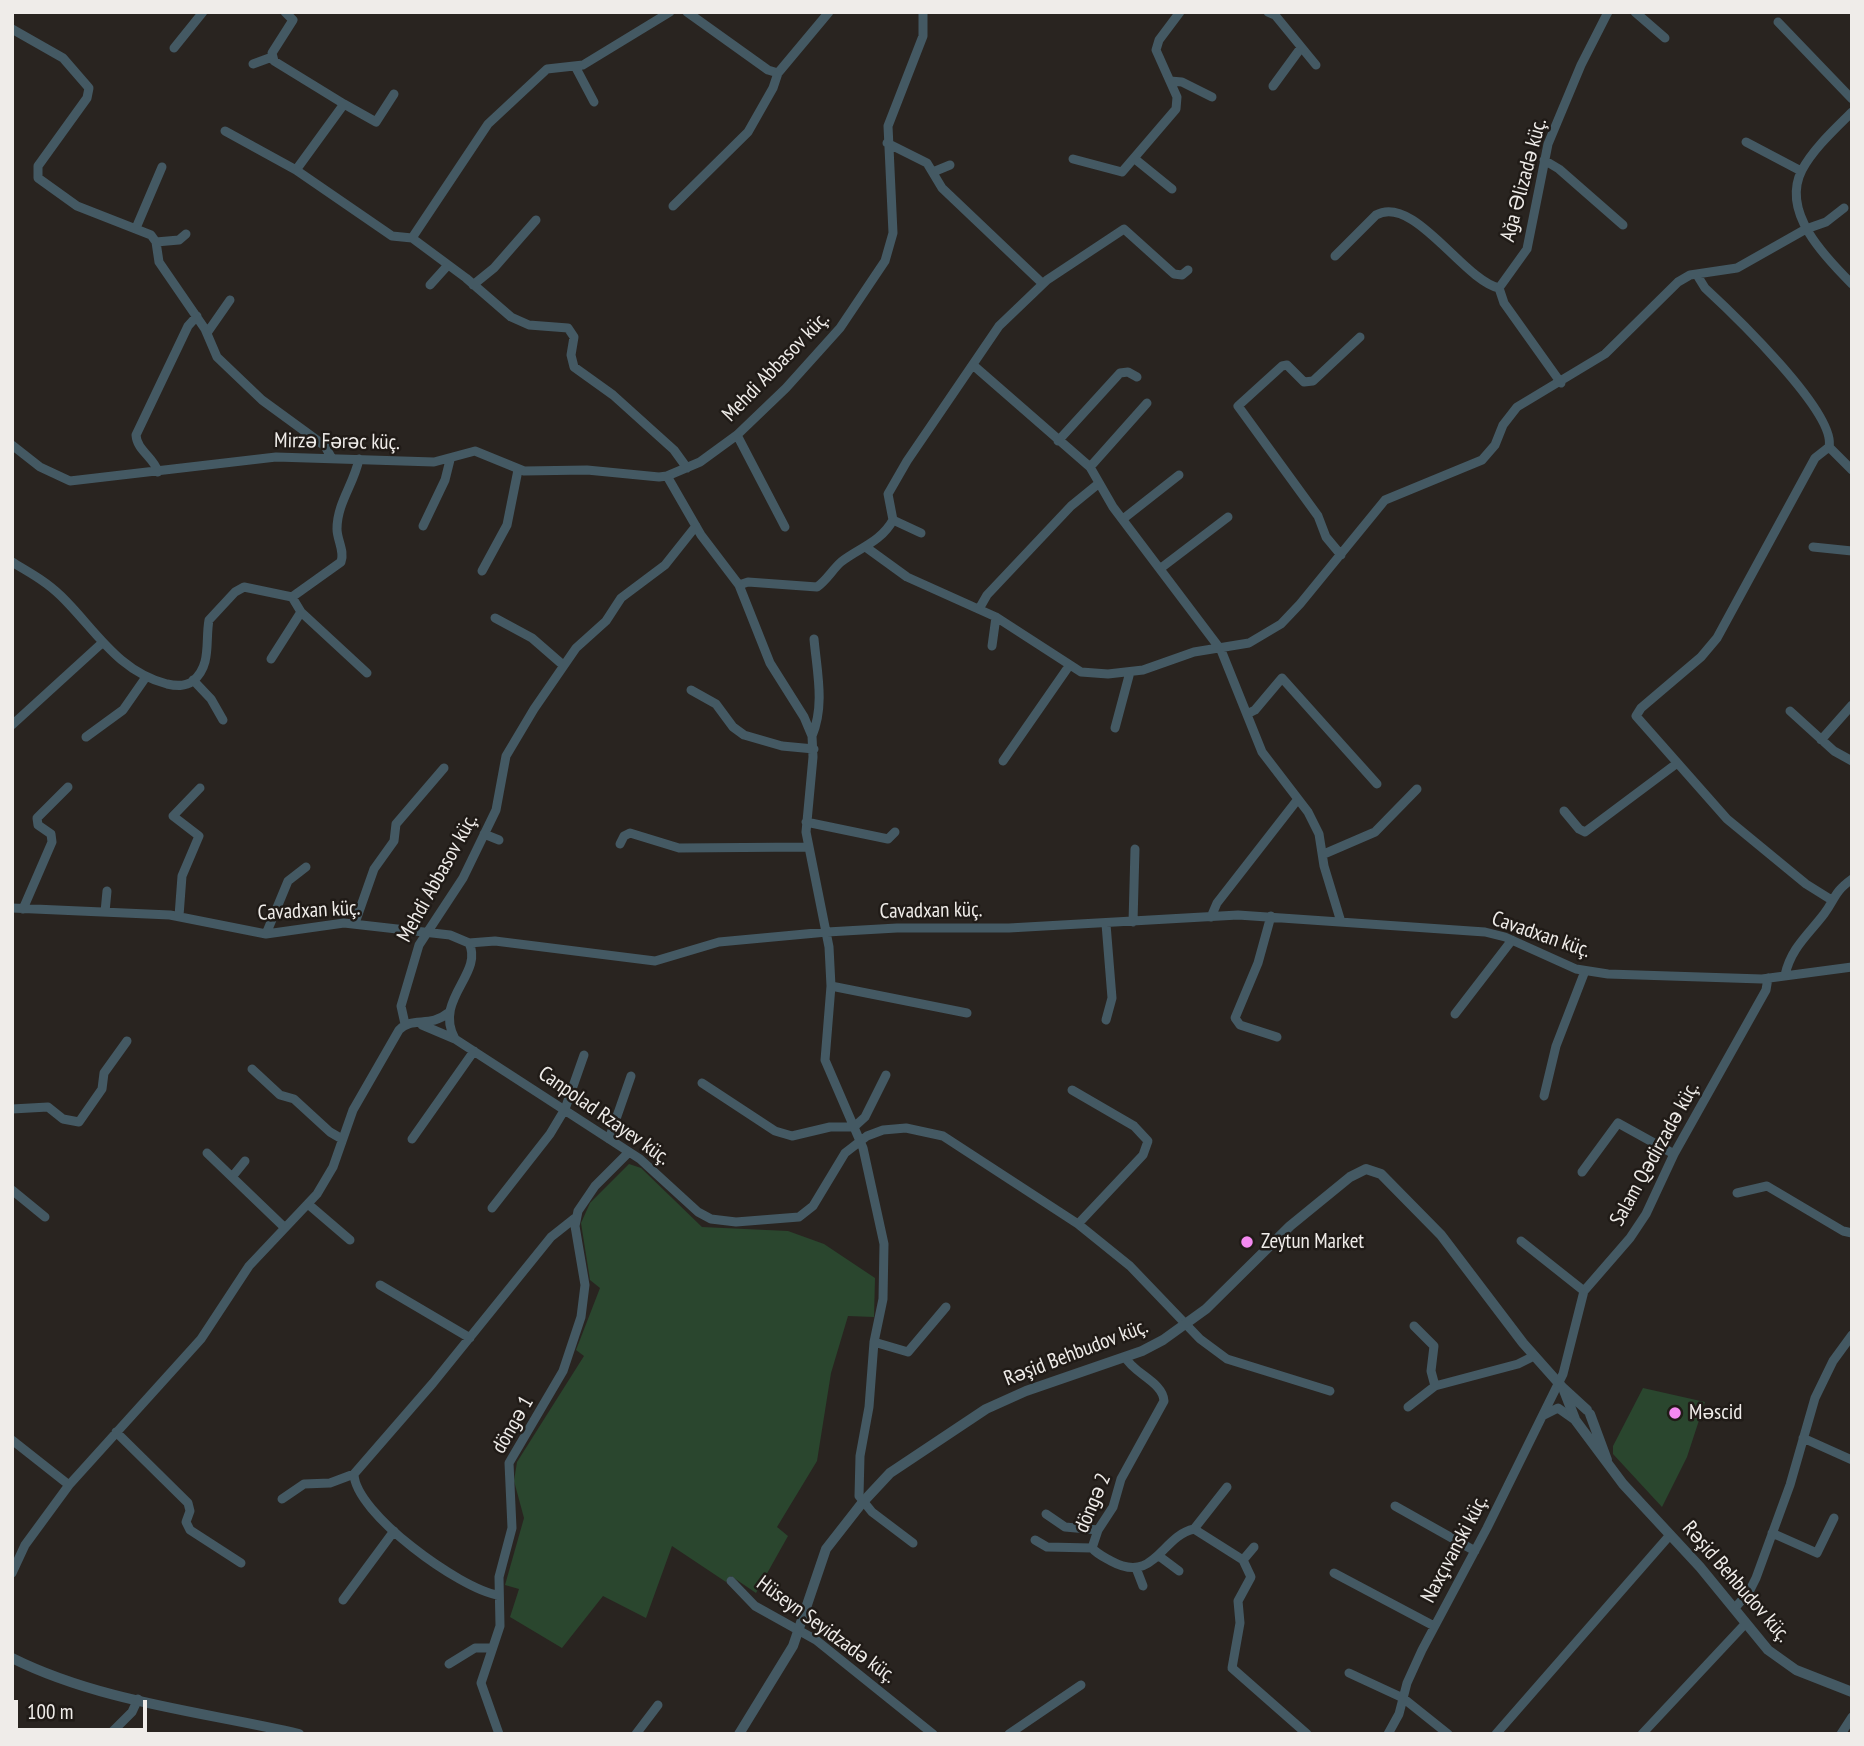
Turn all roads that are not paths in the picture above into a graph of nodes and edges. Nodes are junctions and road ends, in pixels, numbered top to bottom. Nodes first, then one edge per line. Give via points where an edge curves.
1 (203, 12) edge
2 (285, 12) edge
3 (670, 12) edge
4 (687, 12) edge
5 (829, 12) edge
6 (923, 12) edge
7 (1180, 12) edge
8 (1268, 12) edge
9 (1608, 12) edge
10 (1635, 12) edge
11 (1778, 22) dead end
12 (12, 29) edge
13 (1664, 38) dead end
14 (174, 48) dead end
15 (1300, 50) junction
16 (272, 57) junction
17 (253, 64) dead end
18 (1316, 65) dead end
19 (576, 68) junction
20 (778, 73) junction
21 (1170, 81) junction
22 (1273, 86) dead end
23 (394, 94) dead end
24 (1212, 97) dead end
25 (1852, 99) edge
26 (594, 102) dead end
27 (344, 104) junction
28 (1852, 112) edge
29 (225, 131) dead end
30 (1746, 142) dead end
31 (887, 143) junction
32 (1073, 159) dead end
33 (1135, 159) junction
34 (1544, 160) junction
35 (950, 165) dead end
36 (162, 167) dead end
37 (296, 170) junction
38 (1801, 171) junction
39 (933, 172) junction
40 (1172, 189) dead end
41 (673, 206) dead end
42 (1844, 208) dead end
43 (536, 220) dead end
44 (1623, 225) dead end
45 (136, 228) junction
46 (1806, 229) junction
47 (186, 234) dead end
48 (412, 238) junction
49 (156, 242) junction
50 (1335, 256) dead end
51 (448, 265) junction
52 (1188, 270) dead end
53 (1697, 275) junction
54 (1043, 284) junction
55 (1852, 284) edge
56 (430, 285) dead end
57 (473, 285) junction
58 (1499, 288) junction
59 (230, 300) dead end
60 (197, 316) junction
61 (207, 333) junction
62 (1360, 337) dead end
63 (972, 365) junction
64 (1137, 377) dead end
65 (1561, 383) junction
66 (1147, 402) dead end
67 (737, 435) junction
68 (1058, 441) junction
69 (12, 445) edge
70 (1829, 447) junction
71 (331, 457) junction
72 (359, 459) junction
73 (450, 460) junction
74 (1090, 467) junction
75 (687, 468) junction
76 (518, 470) junction
77 (1852, 470) edge
78 (158, 472) junction
79 (1179, 475) dead end
80 (667, 476) junction
81 (1098, 484) junction
82 (1228, 517) dead end
83 (1122, 519) junction
84 (894, 520) junction
85 (423, 526) dead end
86 (696, 526) junction
87 (785, 527) dead end
88 (921, 533) dead end
89 (1813, 547) dead end
90 (867, 548) junction
91 (1852, 551) edge
92 (1341, 555) junction
93 (12, 562) edge
94 (1161, 568) junction
95 (482, 571) dead end
96 (739, 585) junction
97 (292, 597) junction
98 (979, 609) junction
99 (301, 612) junction
100 (996, 617) junction
101 (495, 618) dead end
102 (814, 639) dead end
103 (102, 643) junction
104 (992, 646) dead end
105 (1221, 650) junction
106 (271, 659) dead end
107 (563, 665) junction
108 (1069, 666) junction
109 (1130, 672) junction
110 (367, 673) dead end
111 (146, 677) junction
112 (193, 680) junction
113 (691, 690) dead end
114 (1852, 705) edge
115 (1790, 711) dead end
116 (1247, 715) junction
117 (223, 720) dead end
118 (12, 725) edge
119 (1115, 728) dead end
120 (812, 736) junction
121 (86, 737) dead end
122 (1821, 740) junction
123 (814, 749) junction
124 (1003, 761) dead end
125 (1852, 761) edge
126 (1676, 764) junction
127 (444, 768) dead end
128 (1377, 784) dead end
129 (68, 787) dead end
130 (200, 788) dead end
131 (1417, 789) dead end
132 (1298, 799) junction
133 (1564, 811) dead end
134 (806, 822) junction
135 (895, 832) dead end
136 (484, 834) junction
137 (499, 840) dead end
138 (620, 844) dead end
139 (808, 847) junction
140 (1136, 849) dead end
141 (1324, 854) junction
142 (306, 867) dead end
143 (1852, 878) edge
144 (107, 891) dead end
145 (1830, 899) junction
146 (12, 908) edge
147 (23, 909) junction
148 (105, 912) junction
149 (179, 916) junction
150 (1271, 916) junction
151 (1211, 917) junction
152 (1133, 922) junction
153 (1341, 922) junction
154 (355, 923) junction
155 (1106, 923) junction
156 (827, 932) junction
157 (425, 933) junction
158 (266, 934) junction
159 (1512, 940) junction
160 (469, 943) junction
161 (1851, 968) edge
162 (1586, 971) junction
163 (1784, 975) junction
164 (1768, 978) junction
165 (831, 986) junction
166 (447, 1013) junction
167 (967, 1013) dead end
168 (1455, 1014) dead end
169 (1106, 1020) dead end
170 (419, 1023) junction
171 (405, 1024) junction
172 (1278, 1037) dead end
173 (455, 1039) junction
174 (127, 1041) dead end
175 (474, 1051) junction
176 (584, 1055) dead end
177 (252, 1069) dead end
178 (886, 1075) dead end
179 (631, 1076) dead end
180 (702, 1083) dead end
181 (1072, 1090) dead end
182 (1544, 1096) dead end
183 (12, 1109) edge
184 (565, 1109) junction
185 (854, 1127) junction
186 (342, 1139) junction
187 (412, 1139) dead end
188 (609, 1139) junction
189 (860, 1141) junction
190 (629, 1152) junction
191 (207, 1153) dead end
192 (1674, 1154) junction
193 (245, 1161) dead end
194 (1582, 1172) dead end
195 (232, 1177) junction
196 (12, 1190) edge
197 (1737, 1192) dead end
198 (308, 1204) junction
199 (492, 1208) dead end
200 (45, 1217) dead end
201 (575, 1218) junction
202 (1078, 1224) junction
203 (285, 1228) junction
204 (1852, 1233) edge
205 (350, 1240) dead end
206 (1521, 1241) dead end
207 (380, 1285) dead end
208 (1584, 1292) junction
209 (946, 1307) dead end
210 (1186, 1323) junction
211 (1414, 1326) dead end
212 (1852, 1335) edge
213 (470, 1338) junction
214 (874, 1342) junction
215 (1534, 1356) junction
216 (1125, 1357) junction
217 (1561, 1385) junction
218 (1436, 1386) junction
219 (1330, 1391) dead end
220 (1408, 1407) dead end
221 (1589, 1412) junction
222 (1540, 1418) junction
223 (1576, 1420) junction
224 (116, 1432) junction
225 (1803, 1438) junction
226 (12, 1440) edge
227 (1852, 1460) edge
228 (1611, 1469) junction
229 (354, 1474) junction
230 (69, 1485) junction
231 (1227, 1487) dead end
232 (282, 1499) dead end
233 (862, 1503) junction
234 (1395, 1506) dead end
235 (1046, 1514) dead end
236 (1834, 1518) dead end
237 (1194, 1529) junction
238 (1098, 1530) junction
239 (394, 1531) junction
240 (1772, 1533) junction
241 (1670, 1535) junction
242 (1035, 1540) dead end
243 (913, 1543) dead end
244 (1254, 1546) dead end
245 (1092, 1548) junction
246 (1475, 1551) junction
247 (1159, 1556) junction
248 (1243, 1560) junction
249 (241, 1563) dead end
250 (1136, 1567) junction
251 (1179, 1571) dead end
252 (12, 1573) edge
253 (1334, 1573) dead end
254 (731, 1581) dead end
255 (1143, 1586) dead end
256 (498, 1595) junction
257 (343, 1600) dead end
258 (1734, 1609) junction
259 (1745, 1624) junction
260 (1434, 1626) junction
261 (799, 1631) junction
262 (492, 1648) junction
263 (12, 1658) edge
264 (449, 1664) dead end
265 (1349, 1673) dead end
266 (1081, 1685) dead end
267 (1852, 1692) edge
268 (1403, 1698) junction
269 (138, 1699) junction
270 (658, 1705) dead end
271 (1852, 1717) edge
272 (741, 1733) edge
273 (110, 1734) edge
274 (299, 1734) edge
275 (499, 1734) edge
276 (636, 1734) edge
277 (933, 1734) edge
278 (1009, 1734) edge
279 (1307, 1734) edge
280 (1388, 1734) edge
281 (1448, 1734) edge
282 (1496, 1734) edge
283 (1642, 1734) edge
284 (1841, 1734) edge

1 - 14 street
2 - 16 street via 293,23
3 - 19 street
4 - 20 street
5 - 20 street
6 - 31 street, Mehdi Abbasov küç. via 923,36 891,116
7 - 21 street via 1158,40 1156,50
8 - 15 street via 1280,20
9 - 34 street, Ağa Əlizadə küç. via 1581,65
10 - 13 street
11 - 25 street
12 - 45 street via 63,58 89,88 87,98 38,166 38,178 77,206
15 - 18 street
15 - 22 street
16 - 17 street
16 - 27 street
19 - 26 street
19 - 48 street via 547,69 488,124
20 - 41 street via 748,132
21 - 24 street
21 - 33 street via 1176,109
23 - 27 street via 376,122
27 - 37 street
28 - 38 street
29 - 37 street
30 - 38 street
31 - 39 street via 922,159
31 - 67 street, Mehdi Abbasov küç. via 893,233 885,261 829,342
32 - 33 street via 1118,172
33 - 40 street
34 - 44 street
34 - 58 street, Ağa Əlizadə küç. via 1529,242
35 - 39 street
36 - 45 street
37 - 48 street via 392,236
38 - 46 street via 1798,198
39 - 54 street via 942,188
42 - 46 street via 1826,222
43 - 57 street
45 - 49 street
46 - 53 street via 1737,268
46 - 55 street via 1813,243
47 - 49 street via 180,240
48 - 51 street
49 - 60 street via 159,262
50 - 58 street via 1377,215 1395,212 1434,237 1483,283
51 - 56 street
51 - 57 street
52 - 54 street via 1174,274 1124,229
53 - 65 street via 1678,282 1605,354
53 - 70 street via 1790,375 1827,430
54 - 63 street via 999,326
57 - 75 street via 523,323 568,328 575,337 574,367 613,395 674,450
58 - 65 street via 1504,303
59 - 61 street
60 - 61 street
60 - 78 street via 136,435 137,444
61 - 71 street via 214,353 238,379 325,446
62 - 92 street via 1313,381 1304,382 1293,369 1282,366 1238,406
63 - 68 street
63 - 84 street via 888,494
64 - 68 street via 1120,373
65 - 92 street via 1517,407 1482,460 1385,500
66 - 74 street
67 - 75 street, Mehdi Abbasov küç.
67 - 87 street
68 - 74 street
69 - 78 street, Mirzə Fərəc küç. via 40,467 70,481
70 - 77 street
70 - 126 street via 1815,458 1717,638 1637,713 1637,720
71 - 72 street, Mirzə Fərəc küç.
71 - 78 street, Mirzə Fərəc küç. via 275,457
72 - 73 street, Mirzə Fərəc küç.
72 - 97 street via 339,514 341,562
73 - 76 street, Mirzə Fərəc küç. via 475,451
73 - 85 street
74 - 81 street
75 - 80 street, Mehdi Abbasov küç.
76 - 80 street, Mirzə Fərəc küç.
76 - 95 street via 507,525
79 - 83 street
80 - 86 street
81 - 83 street
81 - 98 street via 1071,506
82 - 94 street
83 - 94 street
84 - 88 street
84 - 90 street
86 - 96 street
86 - 107 street, Mehdi Abbasov küç. via 665,565 621,598 606,621
89 - 91 street
90 - 96 street via 837,566 817,587
90 - 98 street via 907,577
92 - 105 street via 1281,624 1249,643
93 - 103 street via 55,590
94 - 105 street
96 - 120 street via 770,663
97 - 99 street
97 - 112 street via 250,587 235,592 209,620 208,651
98 - 100 street
99 - 106 street
99 - 110 street
100 - 104 street
100 - 108 street
101 - 107 street via 532,638
102 - 120 street via 820,706
103 - 111 street
103 - 118 street
105 - 109 street via 1194,652 1158,667
105 - 116 street
107 - 136 street, Mehdi Abbasov küç. via 506,756 498,801
108 - 109 street via 1094,674
108 - 124 street
109 - 119 street
111 - 112 street via 176,686
111 - 121 street via 131,701
112 - 117 street
113 - 123 street via 716,704 744,735
114 - 122 street
115 - 122 street
116 - 128 street via 1282,678
116 - 132 street via 1269,765
120 - 123 street
122 - 125 street
123 - 134 street
126 - 133 street via 1585,832
126 - 145 street via 1738,829
127 - 154 street via 396,824 394,841 374,869
129 - 147 street via 37,818 52,842
130 - 149 street via 173,816 199,836 182,876
131 - 141 street via 1375,832
132 - 141 street via 1319,834
132 - 151 street
134 - 135 street via 888,839
134 - 139 street
136 - 137 street
136 - 157 street, Mehdi Abbasov küç. via 463,878
138 - 139 street via 630,833 688,849
139 - 156 street
140 - 152 street
141 - 153 street
142 - 158 street via 288,881
143 - 145 street
144 - 148 street
145 - 163 street via 1824,915 1793,949
146 - 147 street, Cavadxan küç.
147 - 148 street, Cavadxan küç.
148 - 149 street, Cavadxan küç.
149 - 158 street, Cavadxan küç.
150 - 151 street, Cavadxan küç.
150 - 153 street, Cavadxan küç.
150 - 172 street via 1235,1018 1240,1025
151 - 152 street, Cavadxan küç.
152 - 155 street, Cavadxan küç.
153 - 159 street, Cavadxan küç. via 1459,929
154 - 157 street, Cavadxan küç.
154 - 158 street, Cavadxan küç.
155 - 156 street, Cavadxan küç.
155 - 169 street via 1112,998
156 - 160 street, Cavadxan küç. via 719,942 655,961 495,941
156 - 165 street
157 - 160 street, Cavadxan küç. via 450,935
157 - 171 street, Mehdi Abbasov küç. via 401,1006
159 - 162 street, Cavadxan küç.
159 - 168 street
160 - 166 street via 471,958
161 - 163 street, Cavadxan küç.
162 - 164 street, Cavadxan küç.
162 - 182 street via 1556,1046
163 - 164 street, Cavadxan küç.
164 - 192 street, Salam Qədirzadə küç. via 1766,990
165 - 167 street
165 - 185 street via 825,1060
166 - 170 street via 436,1021
166 - 173 street
170 - 171 street
170 - 173 street, Canpolad Rzayev küç.
171 - 186 street via 359,1097
173 - 175 street, Canpolad Rzayev küç.
174 - 183 street via 79,1122 63,1119 41,1105
175 - 184 street, Canpolad Rzayev küç.
175 - 187 street
176 - 184 street
177 - 186 street
178 - 185 street via 865,1117
179 - 188 street
180 - 185 street via 782,1135
181 - 202 street via 1134,1126 1148,1141 1143,1155
184 - 188 street, Canpolad Rzayev küç.
184 - 199 street
185 - 189 street
186 - 198 street via 327,1178
188 - 190 street, Canpolad Rzayev küç.
189 - 190 street, Canpolad Rzayev küç. via 839,1162 804,1214 736,1222 704,1217
189 - 202 street, Canpolad Rzayev küç. via 892,1128 943,1136
189 - 214 street via 884,1244 883,1299
190 - 201 street via 595,1186
191 - 195 street
192 - 194 street via 1618,1124
192 - 208 street, Salam Qədirzadə küç. via 1639,1227
193 - 195 street
195 - 203 street
196 - 200 street
197 - 204 street via 1767,1186
198 - 203 street
198 - 205 street
201 - 213 street via 551,1237
201 - 256 street, döngə 1 via 584,1305 563,1371 509,1463 513,1528
202 - 210 street, Canpolad Rzayev küç. via 1130,1266
203 - 224 street via 244,1273 201,1339
206 - 208 street
207 - 213 street
208 - 217 street, Salam Qədirzadə küç.
209 - 214 street via 908,1352
210 - 215 street, Rəşid Behbudov küç. via 1306,1212 1366,1169 1381,1174 1428,1221
210 - 216 street, Rəşid Behbudov küç. via 1153,1346
210 - 219 street, Canpolad Rzayev küç. via 1227,1359
211 - 218 street via 1434,1346 1431,1371
212 - 225 street via 1822,1381
213 - 229 street
214 - 233 street via 860,1456
215 - 217 street, Rəşid Behbudov küç.
215 - 218 street
216 - 233 street, Rəşid Behbudov küç. via 986,1409 903,1463
216 - 238 street, döngə 2 via 1161,1391 1164,1401
217 - 221 street, Rəşid Behbudov küç.
217 - 222 street, Naxçıvanski küç.
217 - 223 street, Rəşid Behbudov küç.
218 - 220 street
221 - 223 street via 1587,1423
221 - 228 street
222 - 223 street via 1558,1408
222 - 246 street, Naxçıvanski küç.
223 - 228 street, Rəşid Behbudov küç.
224 - 230 street
224 - 249 street via 188,1503 190,1530
225 - 227 street
225 - 240 street
226 - 230 street
228 - 241 street, Rəşid Behbudov küç.
229 - 232 street via 335,1482 304,1484
229 - 239 street via 359,1489
230 - 252 street via 25,1545
231 - 237 street
233 - 243 street
233 - 261 street, Rəşid Behbudov küç. via 826,1549
234 - 246 street
235 - 238 street via 1065,1527
236 - 240 street via 1817,1553
237 - 247 street
237 - 248 street
238 - 245 street, döngə 2
239 - 256 street via 439,1568
239 - 257 street
240 - 258 street via 1749,1592
241 - 258 street, Rəşid Behbudov küç.
241 - 282 street
242 - 245 street via 1047,1547
244 - 248 street
245 - 250 street, döngə 2 via 1119,1565
246 - 260 street, Naxçıvanski küç.
247 - 250 street
247 - 251 street
248 - 279 street via 1251,1577 1238,1601 1240,1623 1232,1668
250 - 255 street
253 - 260 street
254 - 261 street, Hüseyn Seyidzadə küç. via 755,1606
256 - 262 street, döngə 1 via 500,1626
258 - 259 street, Rəşid Behbudov küç.
259 - 267 street, Rəşid Behbudov küç. via 1786,1665
259 - 283 street
260 - 268 street, Naxçıvanski küç.
261 - 272 street, Rəşid Behbudov küç.
261 - 277 street, Hüseyn Seyidzadə küç. via 878,1687
262 - 264 street via 475,1648
262 - 275 street, döngə 1 via 481,1683
263 - 269 street via 46,1673
265 - 268 street
266 - 278 street
268 - 280 street, Naxçıvanski küç.
268 - 281 street
269 - 273 street
269 - 274 street
270 - 276 street
271 - 284 street

